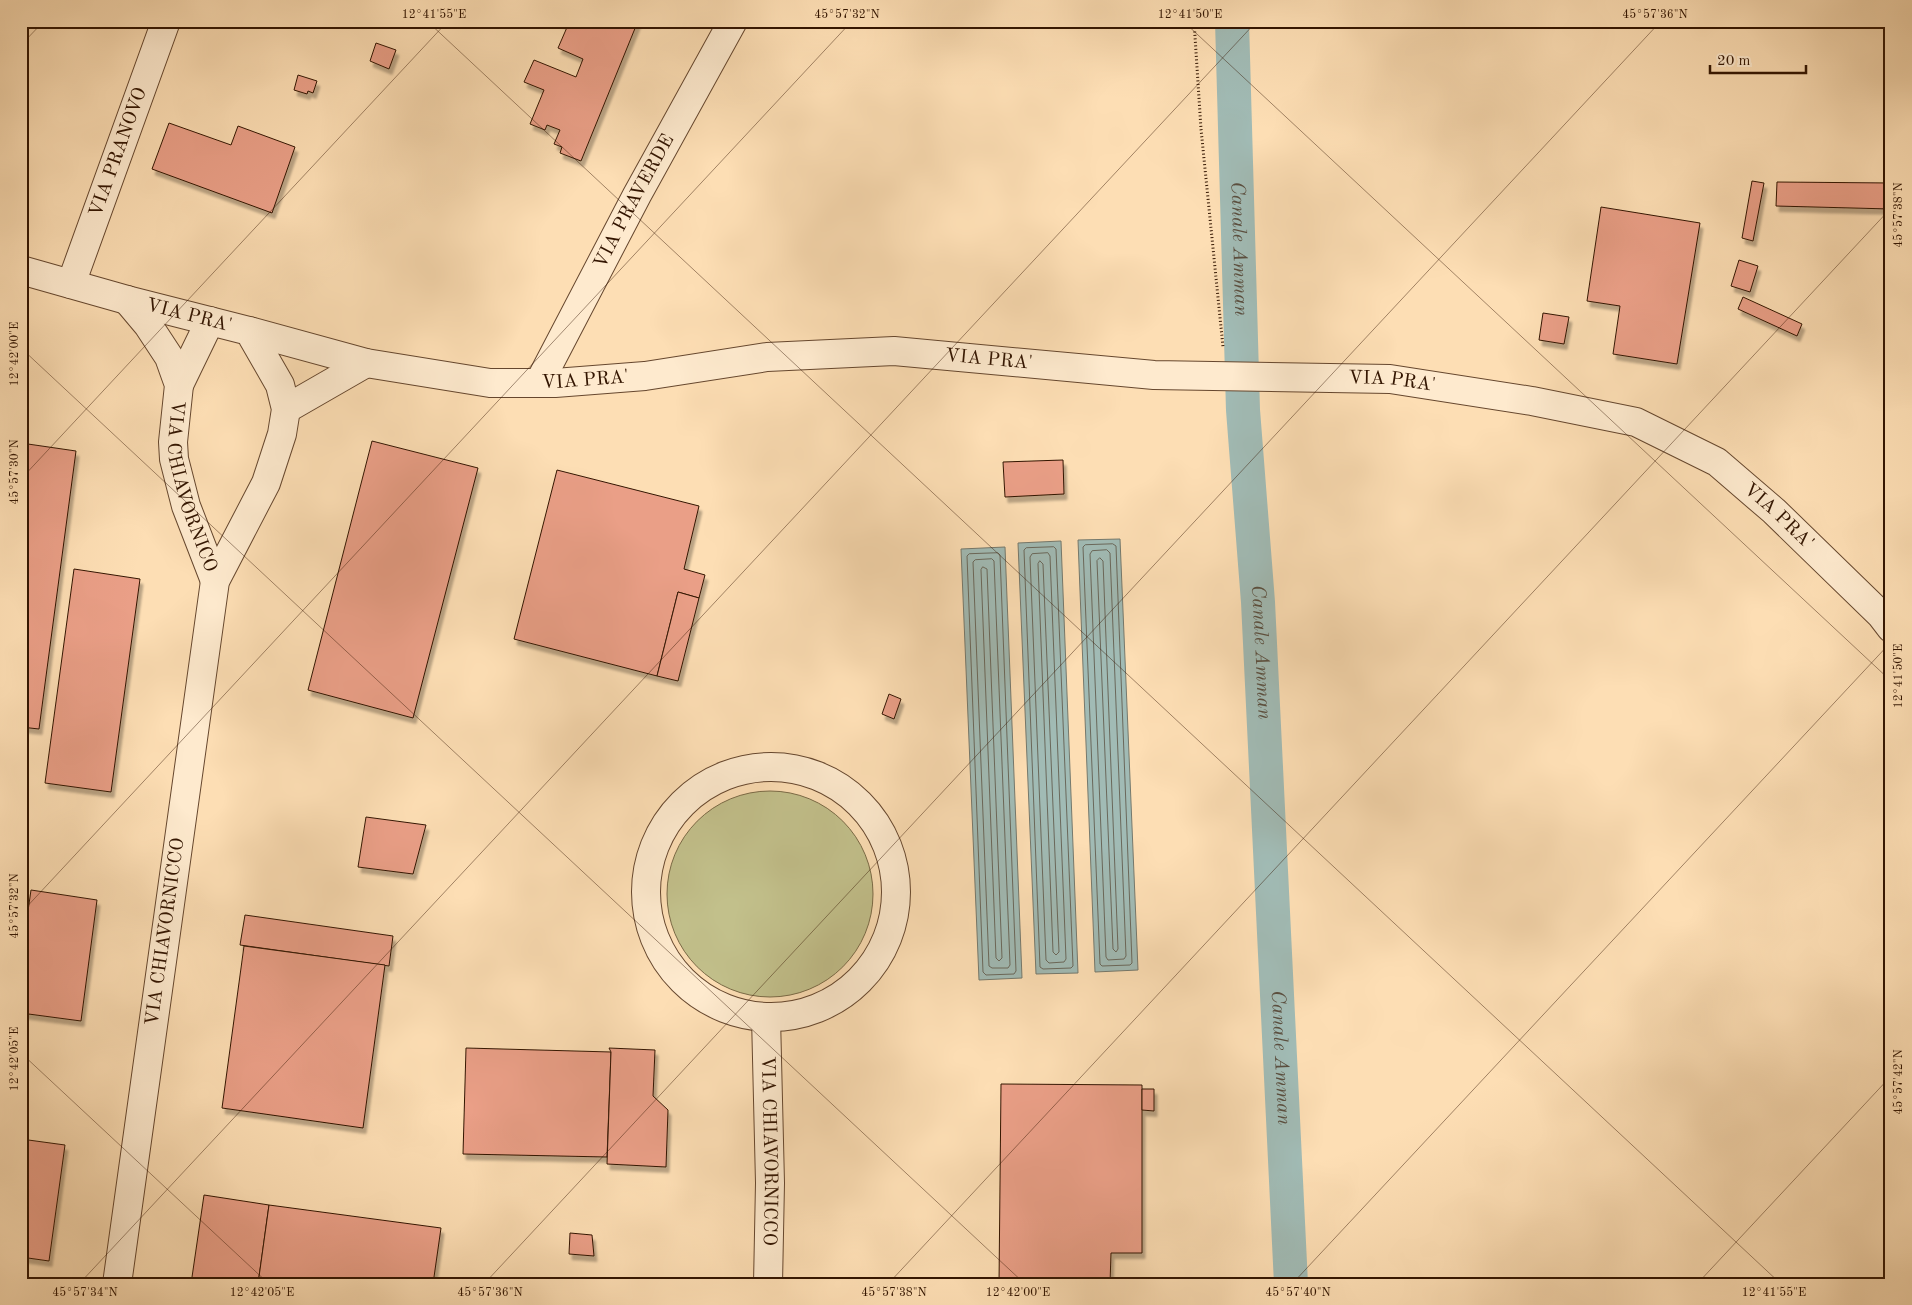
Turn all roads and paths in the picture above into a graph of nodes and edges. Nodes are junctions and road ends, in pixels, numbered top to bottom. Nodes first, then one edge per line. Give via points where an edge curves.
1 (166, 21) edge
2 (733, 21) edge
3 (1194, 21) edge
4 (21, 270) edge
5 (71, 284) junction
6 (127, 300) junction
7 (210, 321) junction
8 (249, 331) junction
9 (366, 363) junction
10 (1214, 376) junction
11 (539, 383) junction
12 (179, 385) junction
13 (286, 409) junction
14 (215, 580) junction
15 (1891, 628) edge
16 (766, 1017) junction
17 (117, 1284) edge
18 (768, 1284) edge

1 - 5 street, VIA PRANOVO
2 - 11 street, VIA PRAVERDE
3 - 10 path
4 - 5 street, VIA PRA'
5 - 6 street, VIA PRA'
6 - 7 street, VIA PRA'
6 - 12 street, VIA CHIAVORNICO via 170,357
7 - 8 street, VIA PRA'
7 - 12 street, VIA CHIAVORNICO
8 - 9 street, VIA PRA'
8 - 13 street, VIA CHIAVORNICO via 280,385
9 - 11 street, VIA PRA' via 490,383
9 - 13 street
10 - 11 street, VIA PRA' via 1154,375 894,351 767,357 645,376
10 - 15 street, VIA PRA' via 1390,379 1532,401 1636,422 1718,462 1774,511
12 - 14 street, VIA CHIAVORNICO via 174,459 186,506
13 - 14 street, VIA CHIAVORNICO via 282,434 266,483
14 - 17 street, VIA CHIAVORNICCO
16 - 16 street via 806,1012 832,1001 851,987 868,970 883,946 896,899 889,851 879,830 860,804 847,792 813,774 774,767 745,769 710,783 682,803 656,842 648,868 646,896 653,936 669,965 682,980 702,996 729,1010
16 - 18 street, VIA CHIAVORNICCO via 770,1183

